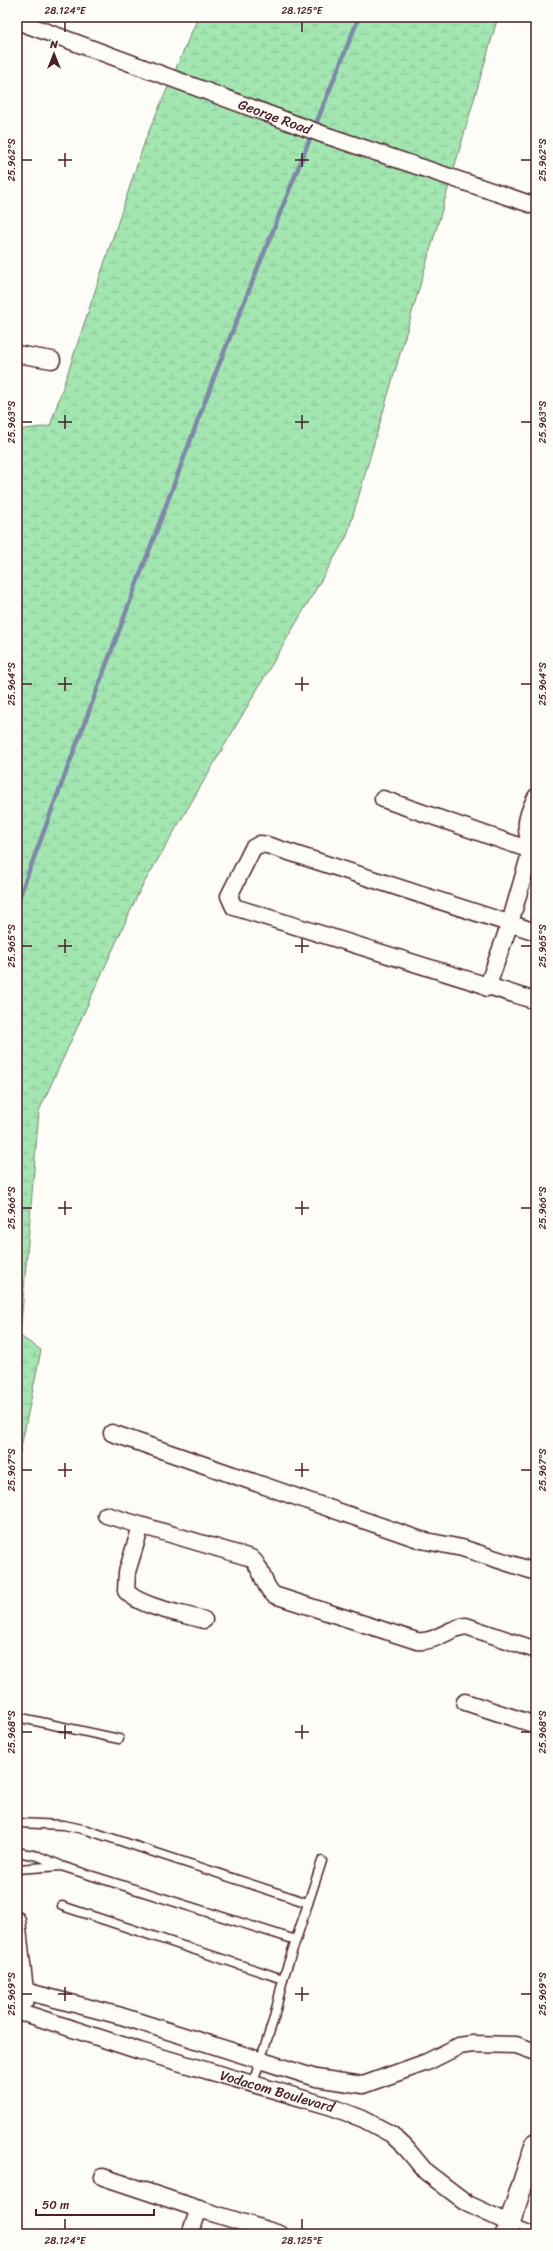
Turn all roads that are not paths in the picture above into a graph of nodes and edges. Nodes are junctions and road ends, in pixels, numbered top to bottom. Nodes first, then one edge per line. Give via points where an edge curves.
1 (17, 21) edge
2 (536, 206) edge
3 (17, 354) edge
4 (52, 360) dead end
5 (536, 798) edge
6 (383, 799) dead end
7 (534, 850) edge
8 (510, 923) junction
9 (536, 932) edge
10 (487, 988) junction
11 (536, 1001) edge
12 (112, 1433) dead end
13 (106, 1515) dead end
14 (141, 1526) junction
15 (536, 1572) edge
16 (204, 1620) dead end
17 (536, 1650) edge
18 (465, 1702) dead end
19 (17, 1717) edge
20 (536, 1725) edge
21 (119, 1739) dead end
22 (17, 1823) edge
23 (17, 1852) edge
24 (322, 1861) dead end
25 (61, 1866) junction
26 (17, 1869) edge
27 (308, 1903) junction
28 (62, 1906) dead end
29 (17, 1920) edge
30 (296, 1940) junction
31 (283, 1979) junction
32 (21, 1990) edge
33 (22, 2013) edge
34 (536, 2052) edge
35 (261, 2059) junction
36 (253, 2083) junction
37 (536, 2143) edge
38 (103, 2177) dead end
39 (199, 2209) junction
40 (508, 2228) edge
41 (536, 2232) edge
42 (190, 2234) edge
43 (280, 2234) edge

1 - 2 street, George Road via 322,134
3 - 4 street
5 - 7 street via 528,812 525,828
6 - 7 street
7 - 8 street
8 - 9 street
8 - 10 street
8 - 10 street via 260,844 253,848 229,896 234,907
10 - 11 street
12 - 15 street via 421,1540 462,1548
13 - 14 street
14 - 16 street via 127,1572 126,1591 134,1598
14 - 17 street via 251,1558 259,1567 268,1590 274,1595 417,1641 432,1640 456,1627 466,1626
18 - 20 street
19 - 21 lane
22 - 27 lane via 64,1825 87,1830
23 - 25 lane via 38,1856
24 - 27 lane
25 - 26 lane
25 - 30 lane
27 - 30 lane
28 - 31 lane
29 - 32 street
30 - 31 lane
31 - 35 lane
32 - 33 street
32 - 35 street, Vodacom Boulevard via 121,2016
33 - 36 street, Vodacom Boulevard via 140,2051
34 - 35 street, Vodacom Boulevard via 502,2043 460,2046 427,2062 363,2085 316,2078
35 - 36 lane
36 - 40 street, Vodacom Boulevard via 332,2107 392,2134 426,2172 468,2204
37 - 40 street
38 - 39 street
39 - 42 street
39 - 43 street
40 - 41 lane

